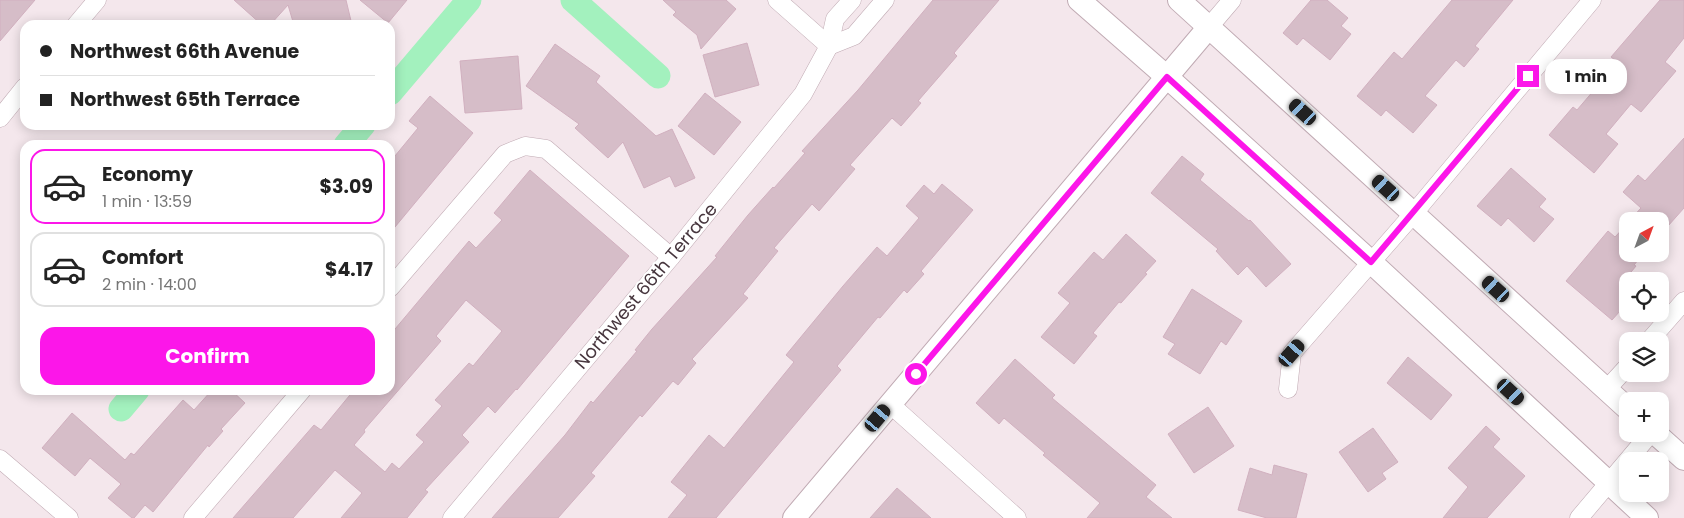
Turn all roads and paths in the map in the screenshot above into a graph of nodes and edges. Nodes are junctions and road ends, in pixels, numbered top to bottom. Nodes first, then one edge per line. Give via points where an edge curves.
1 (97, 0) edge
2 (777, 0) edge
3 (852, 0) edge
4 (886, 0) edge
5 (1079, 0) edge
6 (1179, 0) edge
7 (1232, 0) edge
8 (1592, 0) edge
9 (80, 20) edge
10 (1209, 27) junction
11 (829, 46) junction
12 (1167, 77) junction
13 (20, 93) edge
14 (0, 118) edge
15 (1414, 213) junction
16 (672, 257) junction
17 (1371, 262) junction
18 (395, 282) edge
19 (1684, 301) edge
20 (1657, 332) edge
21 (1619, 376) edge
22 (1288, 389) dead end
23 (1606, 390) junction
24 (298, 395) edge
25 (1619, 401) edge
26 (890, 404) junction
27 (1643, 442) edge
28 (1665, 442) edge
29 (0, 459) edge
30 (1684, 459) edge
31 (1609, 484) junction
32 (70, 518) edge
33 (193, 518) edge
34 (452, 518) edge
35 (794, 518) edge
36 (1017, 518) edge
37 (1579, 518) edge
38 (1647, 518) edge

1 - 9 street
2 - 11 street
3 - 11 street, Northwest 66th Terrace via 835,19
4 - 11 street via 854,36
5 - 12 street
6 - 10 street
7 - 10 street
8 - 15 street
10 - 12 street
10 - 15 street
11 - 16 street, Northwest 66th Terrace via 803,94
12 - 17 street
12 - 26 street
13 - 14 street
15 - 17 street
15 - 23 street
16 - 18 street via 546,149 525,146 504,154
16 - 34 street, Northwest 66th Terrace
17 - 22 street via 1292,353
17 - 31 street
19 - 20 street
21 - 23 street
23 - 25 street
24 - 33 street
26 - 35 street
26 - 36 street
27 - 31 street
28 - 30 street
29 - 32 street
31 - 37 street
31 - 38 street

